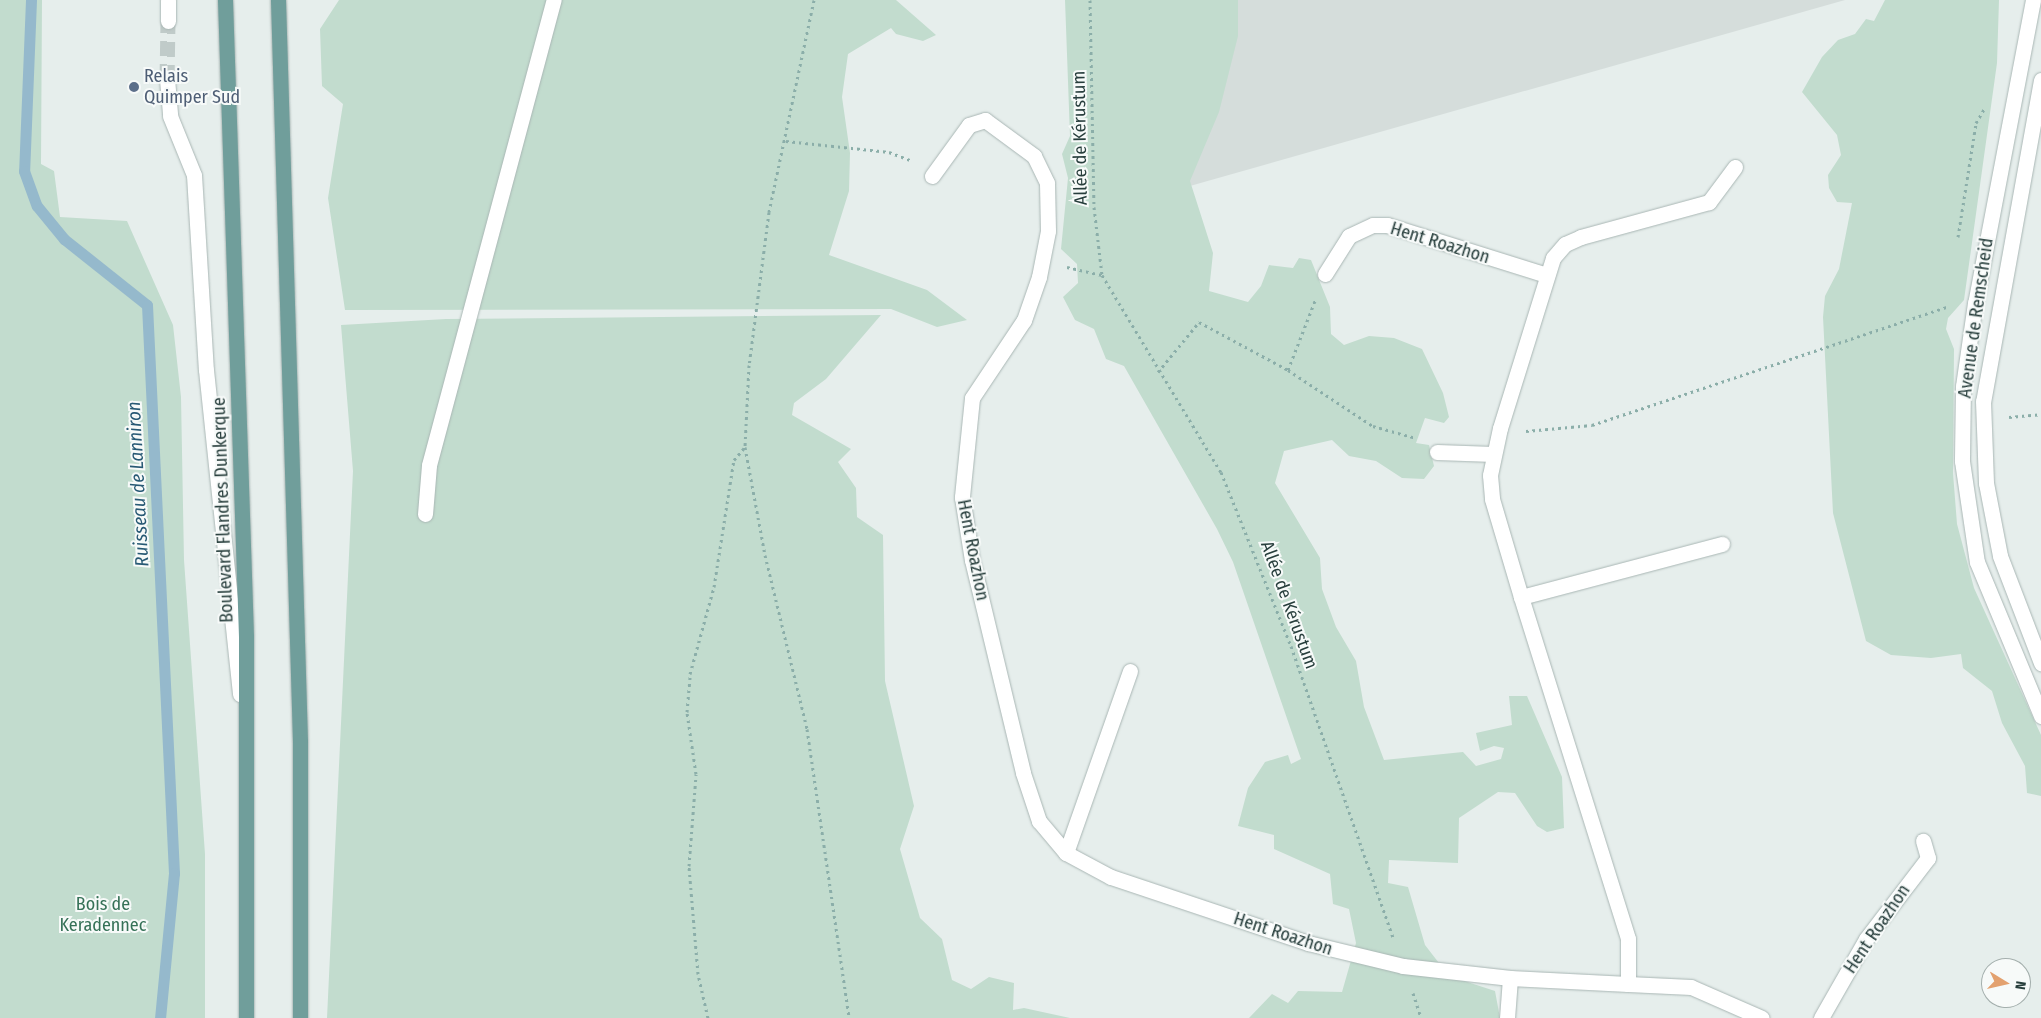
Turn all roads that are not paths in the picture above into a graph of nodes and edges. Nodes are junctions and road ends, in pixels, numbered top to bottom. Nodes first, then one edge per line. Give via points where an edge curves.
1 (168, 0) edge
2 (225, 0) edge
3 (278, 0) edge
4 (554, 0) edge
5 (2033, 0) edge
6 (168, 22) tunnel mouth
7 (167, 79) tunnel mouth
8 (2041, 80) edge
9 (1735, 167) dead end
10 (932, 176) road end
11 (1325, 274) road end
12 (1547, 275) junction
13 (1437, 452) dead end
14 (1492, 454) junction
15 (424, 514) dead end
16 (1722, 544) dead end
17 (1521, 597) junction
18 (2041, 663) edge
19 (1130, 671) dead end
20 (2041, 716) edge
21 (246, 748) junction
22 (1923, 841) dead end
23 (1066, 852) junction
24 (1510, 978) junction
25 (1628, 984) junction
26 (246, 1018) edge
27 (300, 1018) edge
28 (1507, 1018) edge
29 (1762, 1018) edge
30 (1821, 1018) edge

1 - 6 street
2 - 21 main road, Boulevard Flandres Dunkerque
3 - 27 main road via 300,742
4 - 15 street via 429,465
5 - 20 street, Avenue de Remscheid via 1975,303 1963,386 1962,461 1982,578
7 - 21 street via 170,116 194,175 206,370
8 - 18 street, Avenue de Remscheid via 1992,328 1983,416 1986,483 2000,556
9 - 12 street via 1709,202 1565,244
10 - 23 street, Hent Roazhon via 975,121 985,120 1007,134 1044,170 1049,207 1045,254 1024,320 972,398 962,497 972,560 1023,773 1039,821
11 - 12 street, Hent Roazhon via 1349,236 1373,225 1387,226
12 - 14 street
13 - 14 street
14 - 17 street via 1492,499
16 - 17 street
17 - 25 street via 1626,931
19 - 23 street
21 - 26 main road, Boulevard Flandres Dunkerque
22 - 30 street, Hent Roazhon via 1928,858 1866,939
23 - 24 street, Hent Roazhon via 1111,877 1308,943 1404,966
24 - 25 street, Hent Roazhon
24 - 28 street
25 - 29 street, Hent Roazhon via 1691,987

